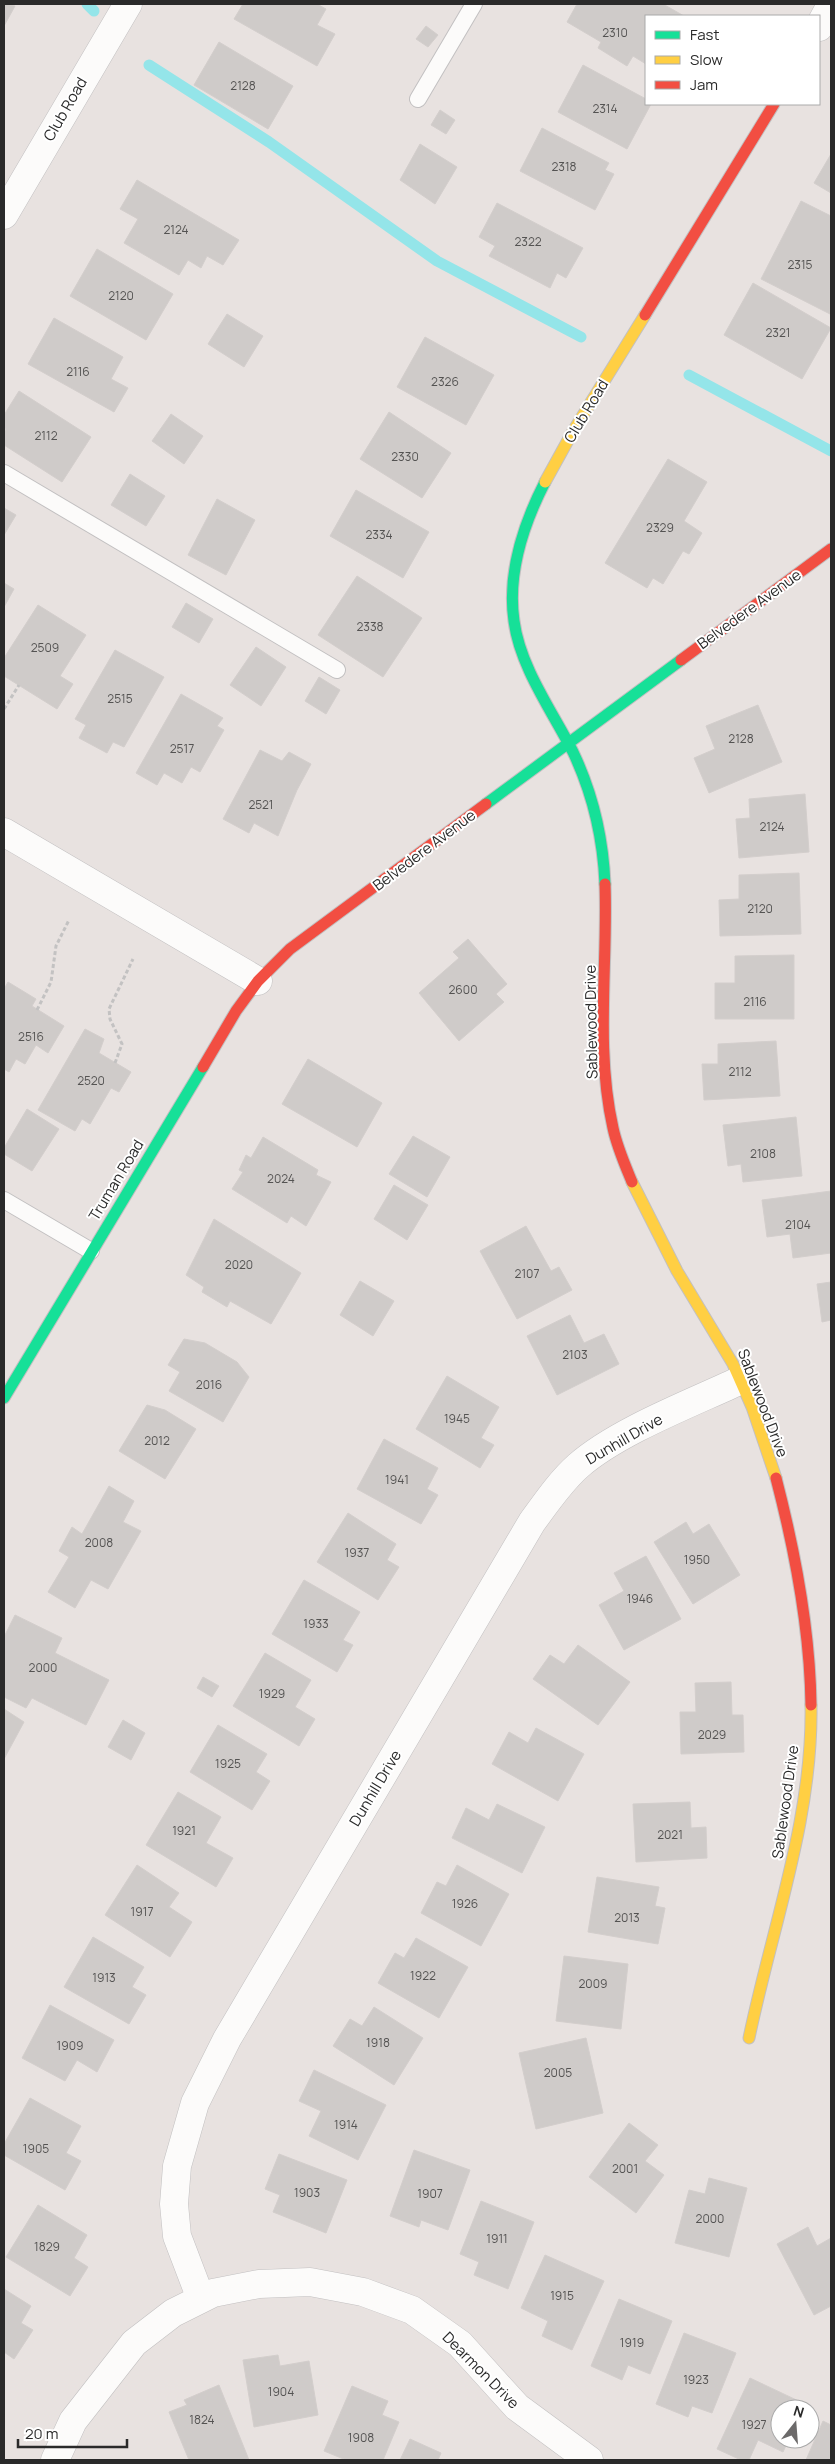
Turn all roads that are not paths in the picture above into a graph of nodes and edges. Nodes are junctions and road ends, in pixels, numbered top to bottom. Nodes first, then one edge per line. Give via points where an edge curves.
1 (128, 4) edge
2 (474, 4) edge
3 (831, 5) edge
4 (820, 25) edge
5 (418, 99) dead end
6 (773, 105) edge
7 (4, 215) edge
8 (4, 473) edge
9 (831, 549) edge
10 (337, 670) dead end
11 (568, 743) junction
12 (4, 832) edge
13 (258, 981) junction
14 (4, 1200) edge
15 (91, 1251) junction
16 (741, 1380) junction
17 (4, 1398) edge
18 (750, 2038) dead end
19 (201, 2299) junction
20 (56, 2460) edge
21 (589, 2460) edge

1 - 7 street, Club Road
2 - 5 lane
3 - 4 street
6 - 11 street, Club Road via 584,412 530,516 516,563 514,623 539,688
8 - 10 lane
9 - 11 street, Belvedere Avenue
11 - 13 street, Belvedere Avenue via 290,949
11 - 16 street, Sablewood Drive via 599,824 604,864 605,1065 613,1129 630,1176 678,1273 721,1338
12 - 13 street
13 - 15 street, Truman Road via 197,1073
14 - 15 lane
15 - 17 street, Truman Road
16 - 18 street, Sablewood Drive via 781,1495 797,1570 812,1694 797,1840
16 - 19 street, Dunhill Drive via 605,1447 579,1465 556,1489 532,1522 255,1991 194,2103 177,2166 174,2204 177,2236
19 - 20 street, Dearmon Drive via 173,2313 134,2343 73,2421
19 - 21 street, Dearmon Drive via 213,2293 259,2284 310,2282 362,2292 412,2310 460,2344 517,2407

